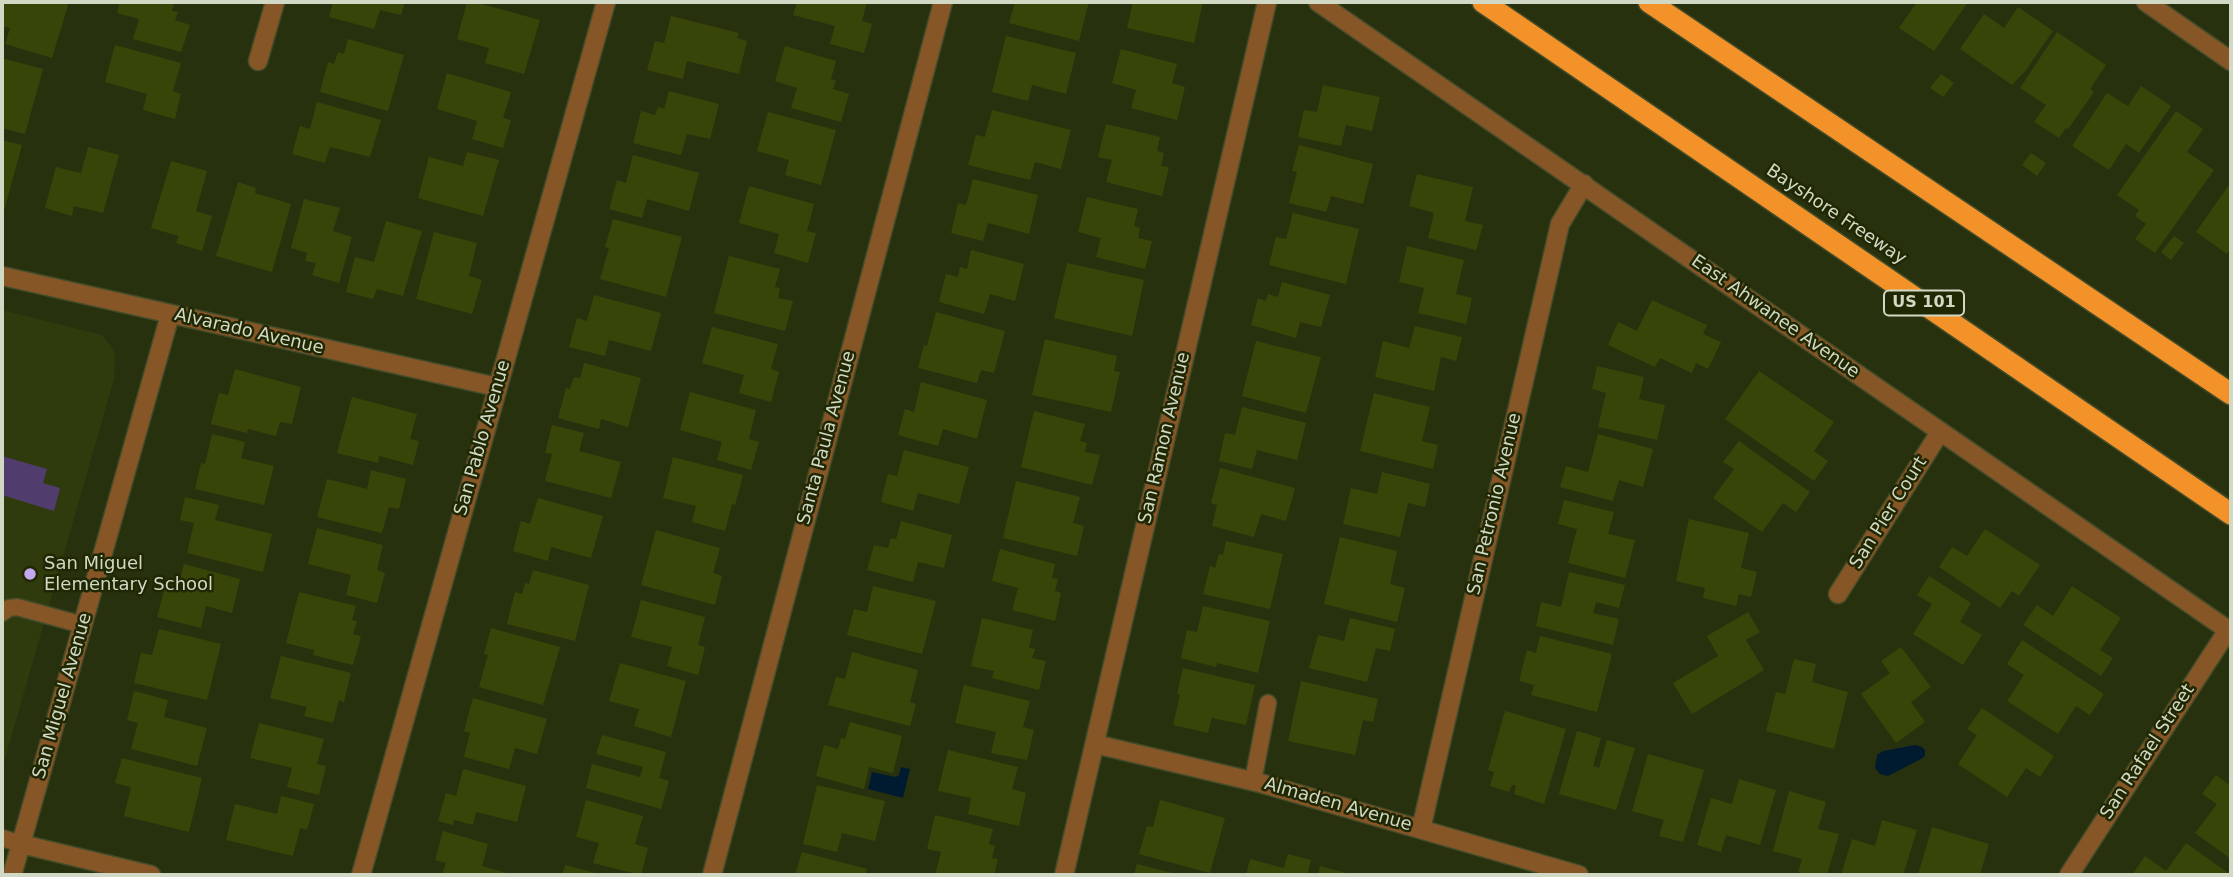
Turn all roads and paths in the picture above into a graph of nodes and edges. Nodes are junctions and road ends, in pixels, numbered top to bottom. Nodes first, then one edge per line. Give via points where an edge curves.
1 (275, 2) edge
2 (606, 2) edge
3 (943, 2) edge
4 (1267, 2) edge
5 (1318, 2) edge
6 (1483, 2) edge
7 (1649, 2) edge
8 (2146, 2) edge
9 (258, 61) dead end
10 (2231, 61) edge
11 (1584, 184) junction
12 (2, 276) edge
13 (170, 315) junction
14 (497, 387) junction
15 (2231, 394) edge
16 (1940, 432) junction
17 (2231, 514) edge
18 (1838, 594) dead end
19 (2, 613) edge
20 (83, 625) junction
21 (2230, 631) edge
22 (1268, 703) dead end
23 (1095, 744) junction
24 (1253, 781) junction
25 (1420, 829) junction
26 (2, 838) edge
27 (21, 844) junction
28 (12, 875) edge
29 (151, 875) edge
30 (361, 875) edge
31 (712, 875) edge
32 (1064, 875) edge
33 (1579, 875) edge
34 (2069, 875) edge

1 - 9 street
2 - 14 street, San Pablo Avenue
3 - 31 street, Santa Paula Avenue
4 - 23 street, San Ramon Avenue
5 - 11 street, East Ahwanee Avenue
6 - 17 highway, Bayshore Freeway / US 101
7 - 15 highway
8 - 10 street
11 - 16 street, East Ahwanee Avenue
11 - 25 street, San Petronio Avenue via 1560,224
12 - 13 street, Alvarado Avenue
13 - 14 street, Alvarado Avenue
13 - 20 street, San Miguel Avenue
14 - 30 street, San Pablo Avenue
16 - 18 street, San Pier Court
16 - 21 street, East Ahwanee Avenue
19 - 20 lane via 17,607
20 - 27 street, San Miguel Avenue
21 - 34 street, San Rafael Street
22 - 24 lane
23 - 24 street, Almaden Avenue
23 - 32 street, San Ramon Avenue
24 - 25 street, Almaden Avenue
25 - 33 street, Almaden Avenue
26 - 27 lane
27 - 28 street, San Miguel Avenue
27 - 29 street

